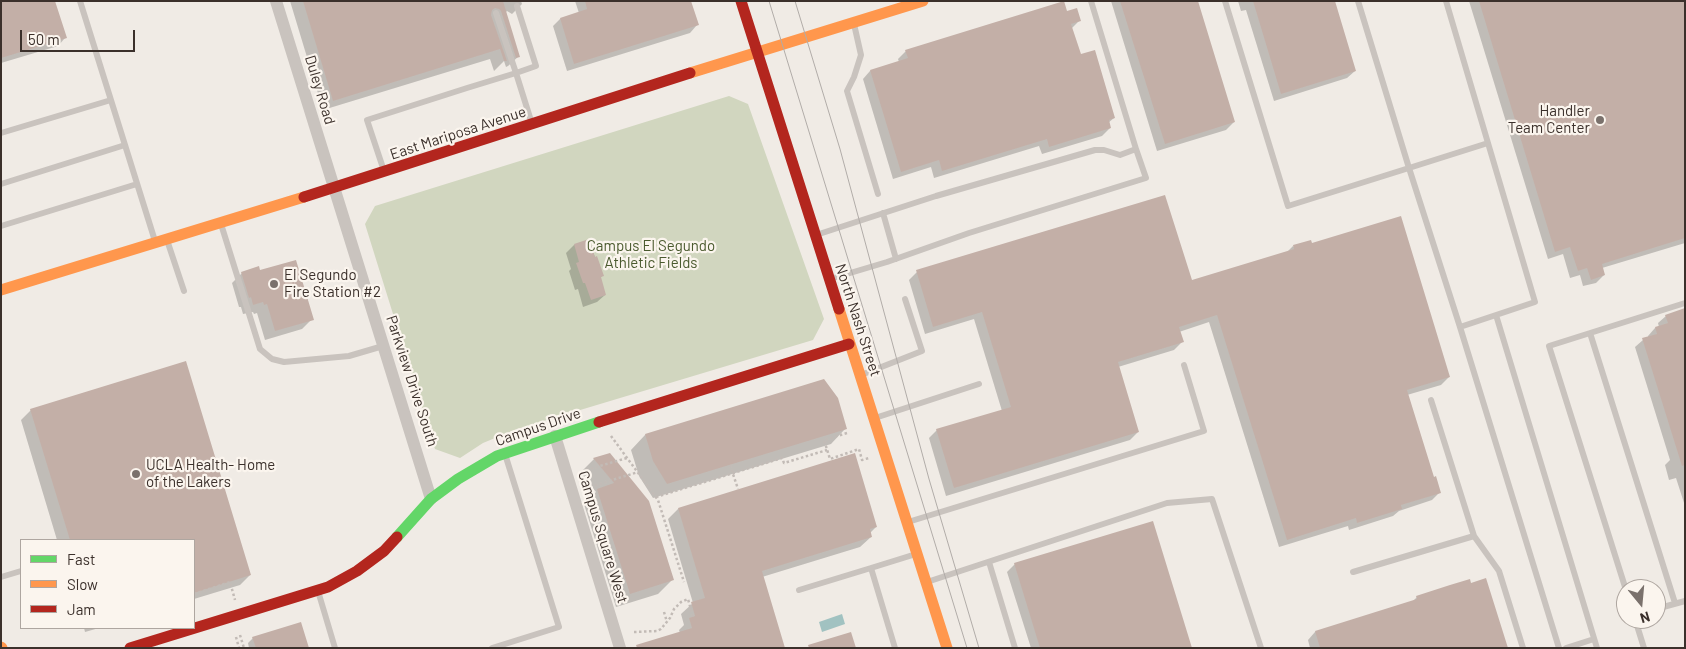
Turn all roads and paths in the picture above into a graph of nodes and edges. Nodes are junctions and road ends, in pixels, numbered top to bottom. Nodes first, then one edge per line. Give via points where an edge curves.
1 (80, 1) edge
2 (276, 1) edge
3 (740, 1) edge
4 (922, 1) edge
5 (1091, 1) edge
6 (1224, 1) edge
7 (1358, 1) edge
8 (1446, 1) edge
9 (907, 4) edge
10 (517, 6) dead end
11 (496, 13) dead end
12 (854, 23) junction
13 (756, 52) junction
14 (516, 73) junction
15 (111, 100) junction
16 (532, 124) junction
17 (1, 133) edge
18 (1488, 143) junction
19 (125, 145) junction
20 (1136, 149) junction
21 (1410, 168) junction
22 (384, 172) junction
23 (1, 184) edge
24 (137, 184) junction
25 (334, 188) junction
26 (878, 194) dead end
27 (883, 213) junction
28 (220, 223) junction
29 (1, 226) edge
30 (815, 236) junction
31 (166, 239) junction
32 (155, 243) junction
33 (896, 259) junction
34 (829, 280) junction
35 (1, 290) edge
36 (184, 291) dead end
37 (905, 299) dead end
38 (1685, 303) edge
39 (1496, 315) junction
40 (1460, 327) junction
41 (1590, 333) junction
42 (849, 344) junction
43 (383, 346) junction
44 (1184, 365) dead end
45 (860, 376) junction
46 (978, 384) dead end
47 (1431, 400) dead end
48 (873, 418) junction
49 (847, 433) dead end
50 (555, 436) junction
51 (611, 436) dead end
52 (827, 450) junction
53 (504, 453) junction
54 (873, 457) dead end
55 (627, 458) junction
56 (730, 465) dead end
57 (586, 470) dead end
58 (638, 472) junction
59 (590, 487) dead end
60 (738, 489) dead end
61 (656, 497) junction
62 (431, 498) junction
63 (907, 522) junction
64 (1474, 536) junction
65 (917, 554) junction
66 (989, 562) junction
67 (871, 568) junction
68 (20, 571) edge
69 (1353, 572) dead end
70 (1, 577) edge
71 (1623, 579) edge
72 (684, 582) dead end
73 (926, 582) junction
74 (318, 590) junction
75 (799, 590) dead end
76 (195, 594) edge
77 (236, 601) dead end
78 (1685, 601) edge
79 (1675, 604) junction
80 (1666, 606) edge
81 (664, 612) dead end
82 (693, 617) dead end
83 (667, 622) junction
84 (195, 628) edge
85 (192, 629) edge
86 (1638, 629) edge
87 (634, 632) dead end
88 (240, 635) dead end
89 (236, 637) dead end
90 (1594, 639) junction
91 (130, 648) edge
92 (239, 648) edge
93 (244, 648) edge
94 (335, 648) edge
95 (492, 648) edge
96 (620, 648) edge
97 (895, 648) edge
98 (947, 648) edge
99 (1015, 648) edge
100 (1261, 648) edge
101 (1523, 648) edge
102 (1559, 648) edge
103 (1566, 648) edge
104 (1597, 648) edge
105 (1644, 648) edge

1 - 15 lane
2 - 25 street, Duley Road
3 - 13 street, North Nash Street
4 - 9 street, East Mariposa Avenue
5 - 20 lane
6 - 21 lane via 1288,206
7 - 21 lane
8 - 18 lane
9 - 12 street, East Mariposa Avenue
10 - 14 lane via 536,66
11 - 14 lane
12 - 13 street, East Mariposa Avenue
12 - 26 lane via 861,55 847,91
13 - 16 street, East Mariposa Avenue
13 - 30 street, North Nash Street
14 - 16 lane
14 - 22 lane via 367,120
15 - 17 lane
15 - 19 lane
16 - 22 street, East Mariposa Avenue
18 - 21 lane
18 - 39 lane via 1535,302
19 - 23 lane
19 - 24 lane
20 - 27 lane via 1120,155 1095,150
20 - 33 lane via 1146,178
21 - 40 lane
22 - 25 street, East Mariposa Avenue
24 - 29 lane
24 - 32 lane
25 - 28 street, East Mariposa Avenue
25 - 43 street, Parkview Drive South
27 - 30 lane
27 - 33 lane
28 - 31 street, East Mariposa Avenue
28 - 43 lane via 260,349 272,359 284,362 349,356
30 - 34 street, North Nash Street
31 - 32 street, East Mariposa Avenue
31 - 36 lane
32 - 35 street, East Mariposa Avenue
33 - 34 lane
34 - 42 street, North Nash Street
37 - 45 lane via 922,351
38 - 41 lane
39 - 40 lane
39 - 90 lane
40 - 102 lane
41 - 71 lane via 1549,346
41 - 79 lane
42 - 45 street, North Nash Street
42 - 50 street, Campus Drive
43 - 62 street, Parkview Drive South
44 - 63 lane via 1204,431
45 - 48 street, North Nash Street
46 - 48 lane
47 - 64 lane
48 - 63 street, North Nash Street
49 - 52 path via 824,440
50 - 53 street, Campus Drive
50 - 96 street, Campus Square West
51 - 55 path
52 - 54 path via 830,458 859,449 862,460
52 - 61 path via 784,463 782,458
53 - 62 street, Campus Drive
53 - 95 lane via 558,627
55 - 57 path
55 - 58 path
56 - 60 path
58 - 59 path
58 - 61 path
61 - 72 path
62 - 74 street, Campus Drive via 384,551 357,570
63 - 65 street, North Nash Street
64 - 69 lane
64 - 101 lane via 1499,572
65 - 67 lane
65 - 73 street, North Nash Street
66 - 73 lane
66 - 99 lane
66 - 100 lane via 1167,503 1212,499
67 - 75 lane
67 - 97 lane
68 - 70 lane
73 - 98 street, North Nash Street
74 - 84 street, Campus Drive
74 - 94 lane
76 - 77 path via 230,582
78 - 79 lane
79 - 80 lane
81 - 83 path
82 - 83 path via 688,599 674,609
83 - 87 path via 657,631
85 - 91 street, Campus Drive
86 - 105 lane
88 - 93 path
89 - 92 path
90 - 103 lane
90 - 104 lane

